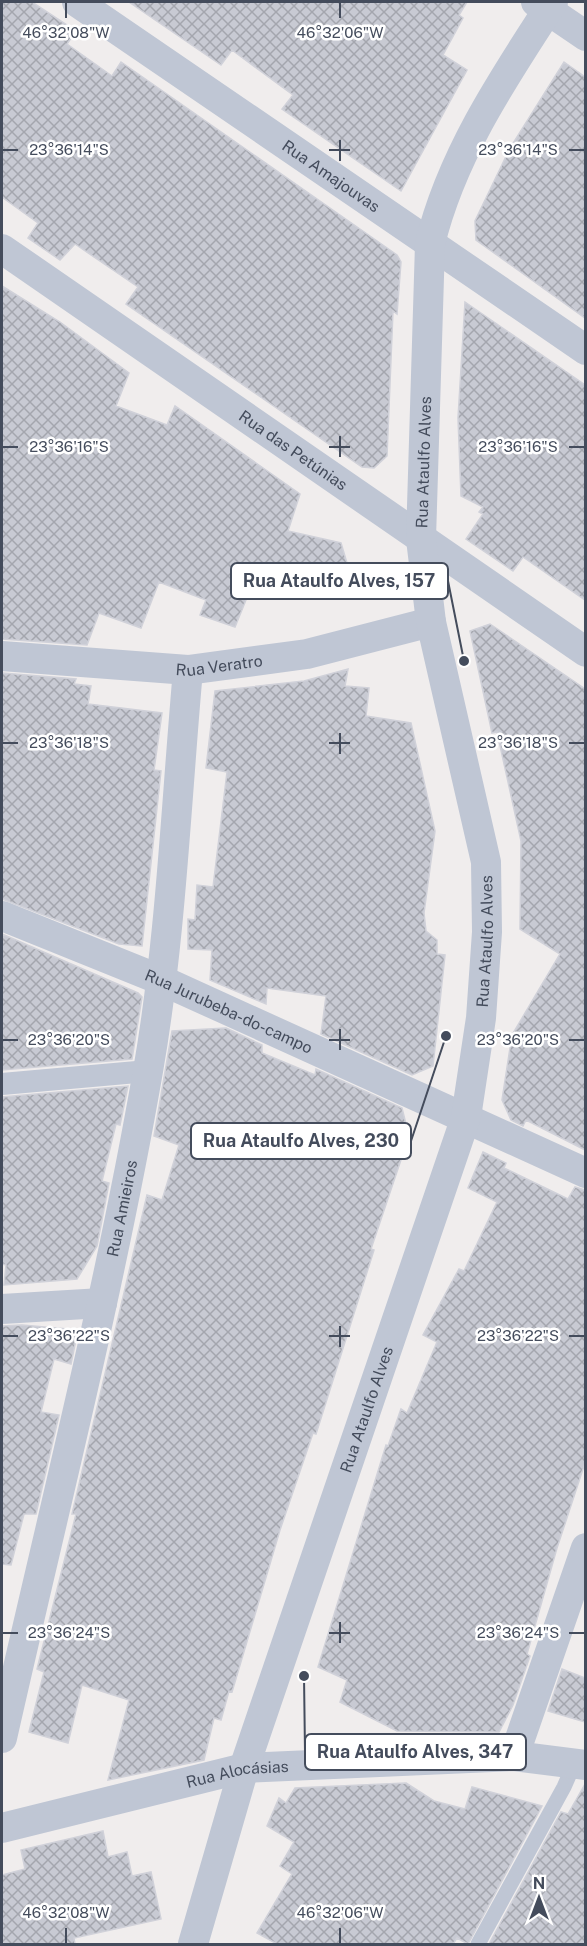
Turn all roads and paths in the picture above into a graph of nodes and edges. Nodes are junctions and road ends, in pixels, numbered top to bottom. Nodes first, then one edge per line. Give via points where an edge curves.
1 (77, 2) edge
2 (546, 4) edge
3 (585, 36) edge
4 (430, 244) junction
5 (2, 249) edge
6 (585, 350) edge
7 (421, 539) junction
8 (430, 622) junction
9 (585, 652) edge
10 (2, 656) edge
11 (188, 670) junction
12 (2, 916) edge
13 (160, 980) junction
14 (148, 1071) junction
15 (2, 1084) edge
16 (466, 1117) junction
17 (585, 1173) edge
18 (102, 1303) junction
19 (2, 1309) edge
20 (585, 1548) edge
21 (2, 1738) edge
22 (514, 1756) junction
23 (580, 1764) edge
24 (244, 1768) junction
25 (2, 1828) edge
26 (202, 1938) edge
27 (478, 1944) edge

1 - 4 street, Rua Amajouvas
2 - 3 street
2 - 4 street, Rua Ataulfo Alves via 463,153 439,207
4 - 6 street, Rua Amajouvas
4 - 7 street, Rua Ataulfo Alves
5 - 7 street, Rua das Petúnias
7 - 8 street, Rua Ataulfo Alves
7 - 9 street, Rua das Petúnias
8 - 11 street, Rua Veratro via 307,654
8 - 16 street, Rua Ataulfo Alves via 486,862 487,932 481,1018
10 - 11 street, Rua Veratro
11 - 13 street, Rua Amieiros
12 - 13 street, Rua Jurubeba-do-campo
13 - 14 street, Rua Amieiros
13 - 16 street, Rua Jurubeba-do-campo
14 - 15 street
14 - 18 street, Rua Amieiros
16 - 17 street, Rua Jurubeba-do-campo
16 - 24 street, Rua Ataulfo Alves
18 - 19 street
18 - 21 street, Rua Amieiros
20 - 22 street
22 - 23 street, Rua Alocásias
22 - 24 street, Rua Alocásias
23 - 27 lane
24 - 25 street, Rua Alocásias
24 - 26 street, Rua Ataulfo Alves

